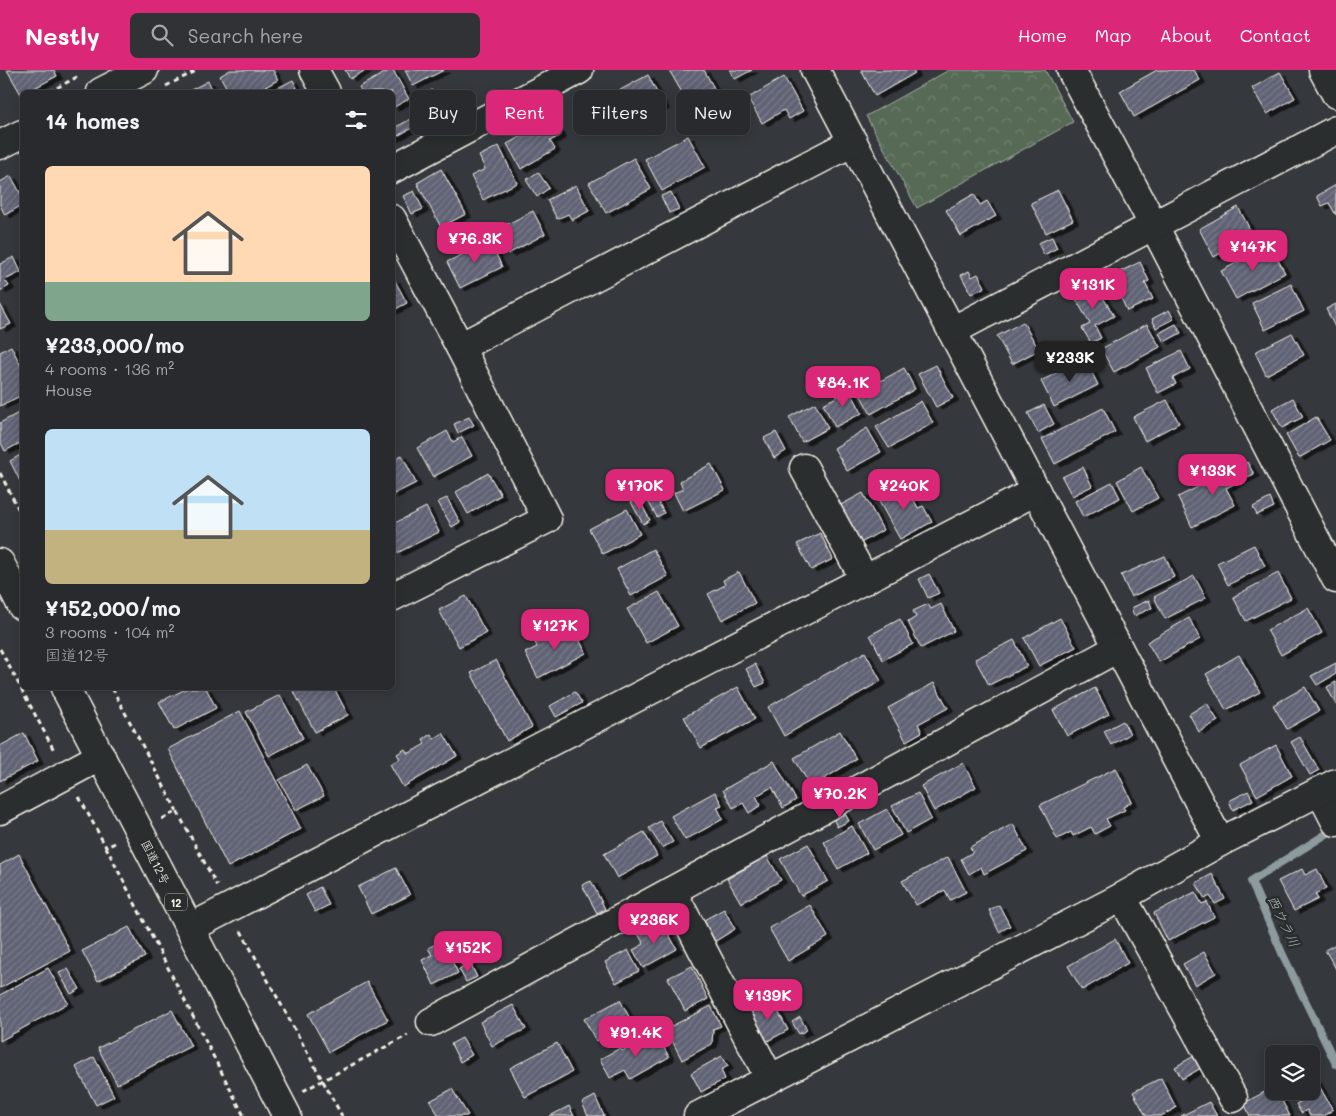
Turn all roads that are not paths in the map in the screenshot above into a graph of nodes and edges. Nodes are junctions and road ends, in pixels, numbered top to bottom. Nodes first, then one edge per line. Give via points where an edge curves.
1 (314, 70) edge
2 (578, 70) edge
3 (815, 70) edge
4 (1071, 70) edge
5 (1323, 70) edge
6 (325, 90) edge
7 (1336, 94) edge
8 (1336, 130) edge
9 (20, 135) edge
10 (853, 142) junction
11 (0, 145) edge
12 (395, 166) edge
13 (395, 225) edge
14 (1154, 226) junction
15 (952, 331) junction
16 (460, 347) junction
17 (804, 468) dead end
18 (1036, 491) junction
19 (0, 563) edge
20 (1336, 579) edge
21 (864, 580) junction
22 (395, 595) edge
23 (20, 602) edge
24 (1118, 648) junction
25 (66, 690) edge
26 (101, 756) junction
27 (1328, 787) edge
28 (0, 810) edge
29 (1336, 822) edge
30 (1220, 842) junction
31 (672, 891) junction
32 (1122, 897) junction
33 (190, 928) junction
34 (432, 1022) road end
35 (770, 1079) junction
36 (1233, 1098) dead end
37 (284, 1110) edge
38 (698, 1116) edge

1 - 6 main road
2 - 12 main road
3 - 10 main road
4 - 14 main road
5 - 7 main road
8 - 14 main road
9 - 11 main road
10 - 15 main road
10 - 16 main road
13 - 16 main road
14 - 15 main road
14 - 20 main road
15 - 18 main road
16 - 22 main road via 547,519
17 - 21 main road
18 - 21 main road
18 - 24 main road
19 - 23 main road
21 - 33 main road
24 - 30 main road
24 - 31 main road
25 - 26 main road, 国道12号 / 12
26 - 28 main road
26 - 33 main road, 国道12号 / 12
27 - 29 main road
27 - 30 main road
30 - 32 main road
31 - 34 main road
31 - 35 main road
32 - 35 main road
32 - 36 main road
33 - 37 main road, 国道12号 / 12
35 - 38 main road

